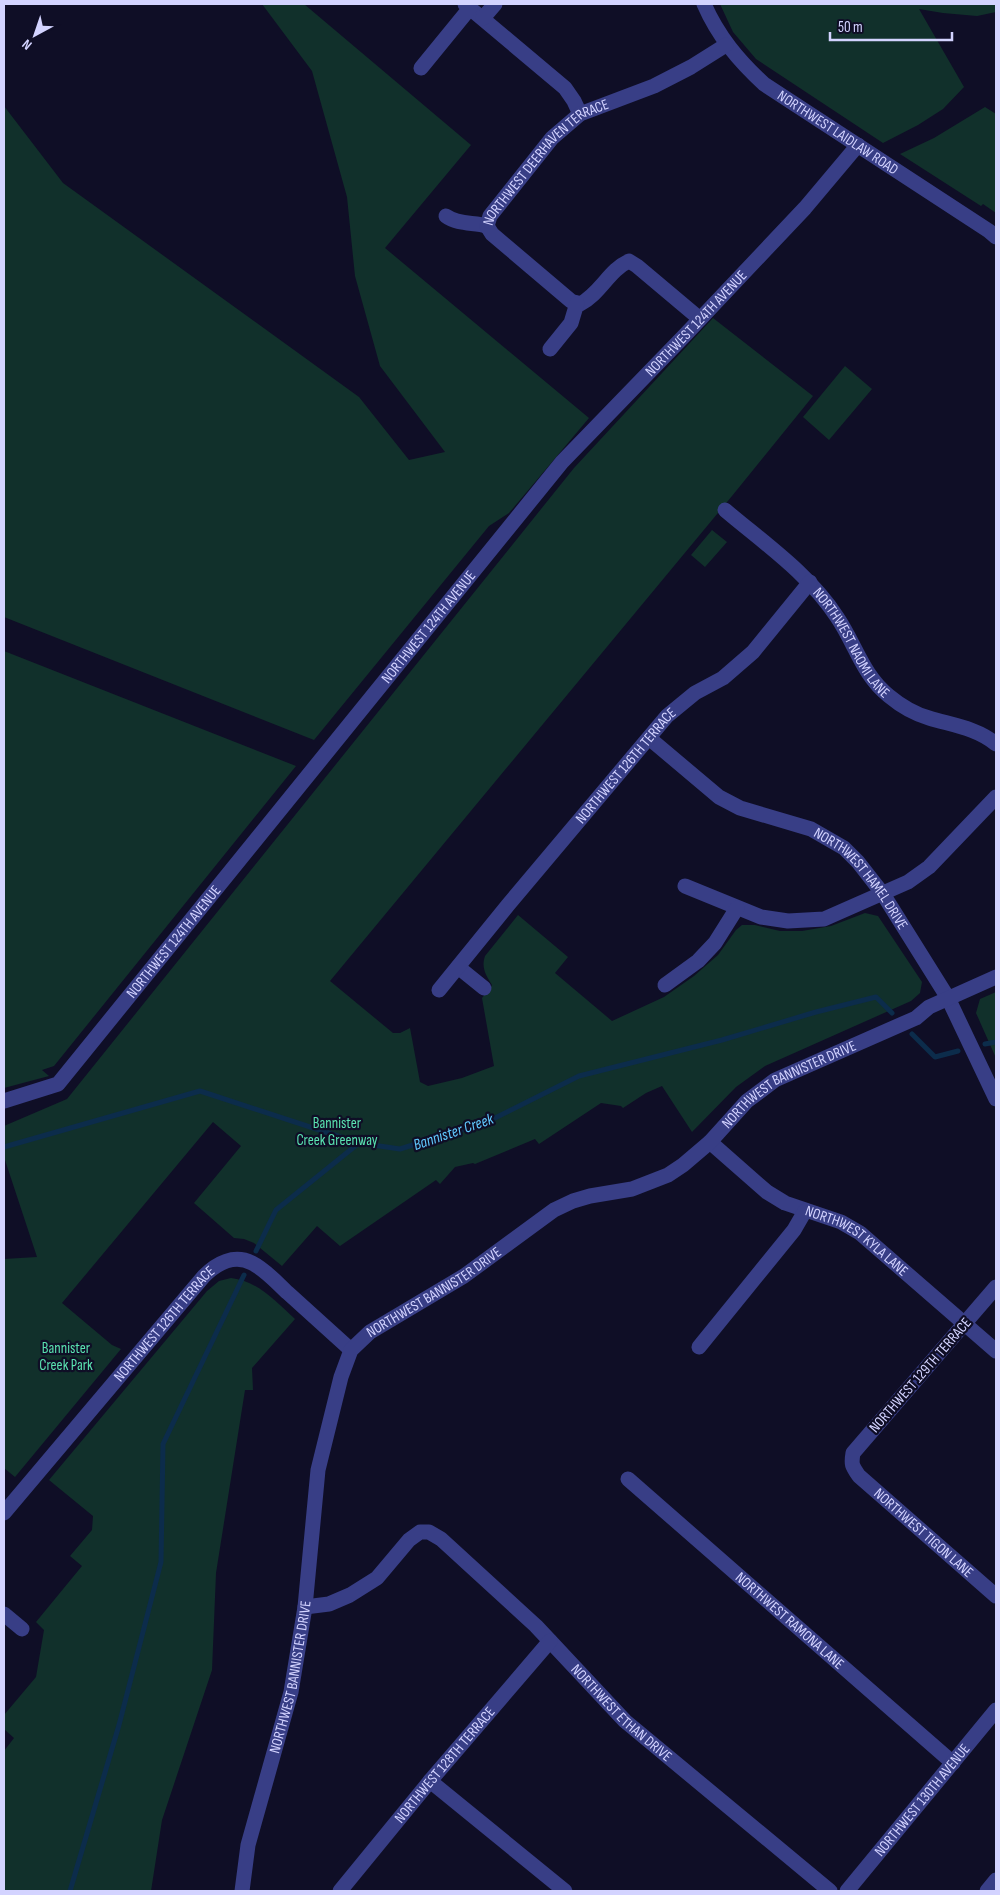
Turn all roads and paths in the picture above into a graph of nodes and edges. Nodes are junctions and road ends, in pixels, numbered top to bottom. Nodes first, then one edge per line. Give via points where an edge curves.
1 (495, 4) edge
2 (704, 4) edge
3 (468, 6) edge
4 (483, 18) junction
5 (726, 45) junction
6 (421, 68) dead end
7 (580, 114) junction
8 (858, 145) junction
9 (446, 216) dead end
10 (487, 226) junction
11 (996, 238) edge
12 (577, 303) junction
13 (700, 319) junction
14 (550, 349) dead end
15 (724, 510) dead end
16 (810, 582) junction
17 (649, 738) junction
18 (996, 744) edge
19 (996, 798) edge
20 (685, 886) dead end
21 (883, 894) junction
22 (737, 908) junction
23 (458, 967) junction
24 (996, 978) edge
25 (665, 985) dead end
26 (484, 988) dead end
27 (439, 990) dead end
28 (948, 998) junction
29 (996, 1099) edge
30 (4, 1101) edge
31 (710, 1142) junction
32 (805, 1211) junction
33 (996, 1286) edge
34 (964, 1324) junction
35 (699, 1347) dead end
36 (351, 1350) junction
37 (996, 1351) edge
38 (852, 1467) joint
39 (628, 1479) dead end
40 (4, 1513) edge
41 (996, 1596) edge
42 (305, 1607) junction
43 (4, 1614) edge
44 (22, 1629) dead end
45 (550, 1641) junction
46 (996, 1710) edge
47 (953, 1763) junction
48 (430, 1781) junction
49 (996, 1880) edge
50 (242, 1891) edge
51 (340, 1891) edge
52 (564, 1891) edge
53 (830, 1891) edge
54 (847, 1891) edge
55 (987, 1891) edge

1 - 4 street
2 - 5 street, NORTHWEST LAIDLAW ROAD
3 - 4 street
3 - 6 street
4 - 7 street via 565,88
5 - 7 street, NORTHWEST DEERHAVEN TERRACE via 654,86
5 - 8 street, NORTHWEST LAIDLAW ROAD via 764,84
7 - 10 street, NORTHWEST DEERHAVEN TERRACE via 552,138 490,216
8 - 11 street, NORTHWEST LAIDLAW ROAD
8 - 13 street, NORTHWEST 124TH AVENUE via 805,208
9 - 10 street via 452,221
10 - 12 street, NORTHWEST DEERHAVEN TERRACE via 492,234
12 - 13 street via 588,300 620,265 629,261
12 - 14 street via 571,323
13 - 30 street, NORTHWEST 124TH AVENUE via 562,462 58,1084
15 - 16 street, NORTHWEST NAOMI LANE
16 - 17 street, NORTHWEST 126TH TERRACE via 753,652 723,678 679,705
16 - 18 street, NORTHWEST NAOMI LANE via 838,617 871,677 889,696 913,712 972,730
17 - 21 street, NORTHWEST HAMEL DRIVE via 719,797 740,808 811,829 844,848
17 - 23 street, NORTHWEST 126TH TERRACE
19 - 21 street via 929,867
20 - 22 street
21 - 22 street via 824,919 788,921 761,917
21 - 28 street, NORTHWEST HAMEL DRIVE
22 - 25 street via 715,943 698,961
23 - 26 street
23 - 27 street, NORTHWEST 126TH TERRACE
24 - 28 street, NORTHWEST BANNISTER DRIVE
28 - 29 street, NORTHWEST HAMEL DRIVE
28 - 31 street, NORTHWEST BANNISTER DRIVE via 916,1018 775,1080 747,1102
31 - 32 street, NORTHWEST KYLA LANE via 767,1192
31 - 36 street, NORTHWEST BANNISTER DRIVE via 683,1165 652,1182 572,1201 554,1210 464,1276 370,1332
32 - 34 street, NORTHWEST KYLA LANE via 826,1216 860,1233
32 - 35 street via 794,1230
33 - 34 street, NORTHWEST 129TH TERRACE
34 - 37 street, NORTHWEST KYLA LANE
34 - 38 street, NORTHWEST 129TH TERRACE via 853,1453
36 - 40 street, NORTHWEST 126TH TERRACE via 252,1263 221,1262 204,1276
36 - 42 street, NORTHWEST BANNISTER DRIVE via 340,1377 320,1464
38 - 41 street, NORTHWEST TIGON LANE
39 - 47 street, NORTHWEST RAMONA LANE
42 - 45 street, NORTHWEST ETHAN DRIVE via 329,1604 350,1595 377,1578 409,1540 420,1532 429,1532 441,1539
42 - 50 street, NORTHWEST BANNISTER DRIVE via 291,1692 248,1845
43 - 44 street
45 - 48 street, NORTHWEST 128TH TERRACE
45 - 53 street, NORTHWEST ETHAN DRIVE via 625,1721
46 - 47 street, NORTHWEST 130TH AVENUE
47 - 54 street, NORTHWEST 130TH AVENUE
48 - 51 street, NORTHWEST 128TH TERRACE
48 - 52 street
49 - 55 street

